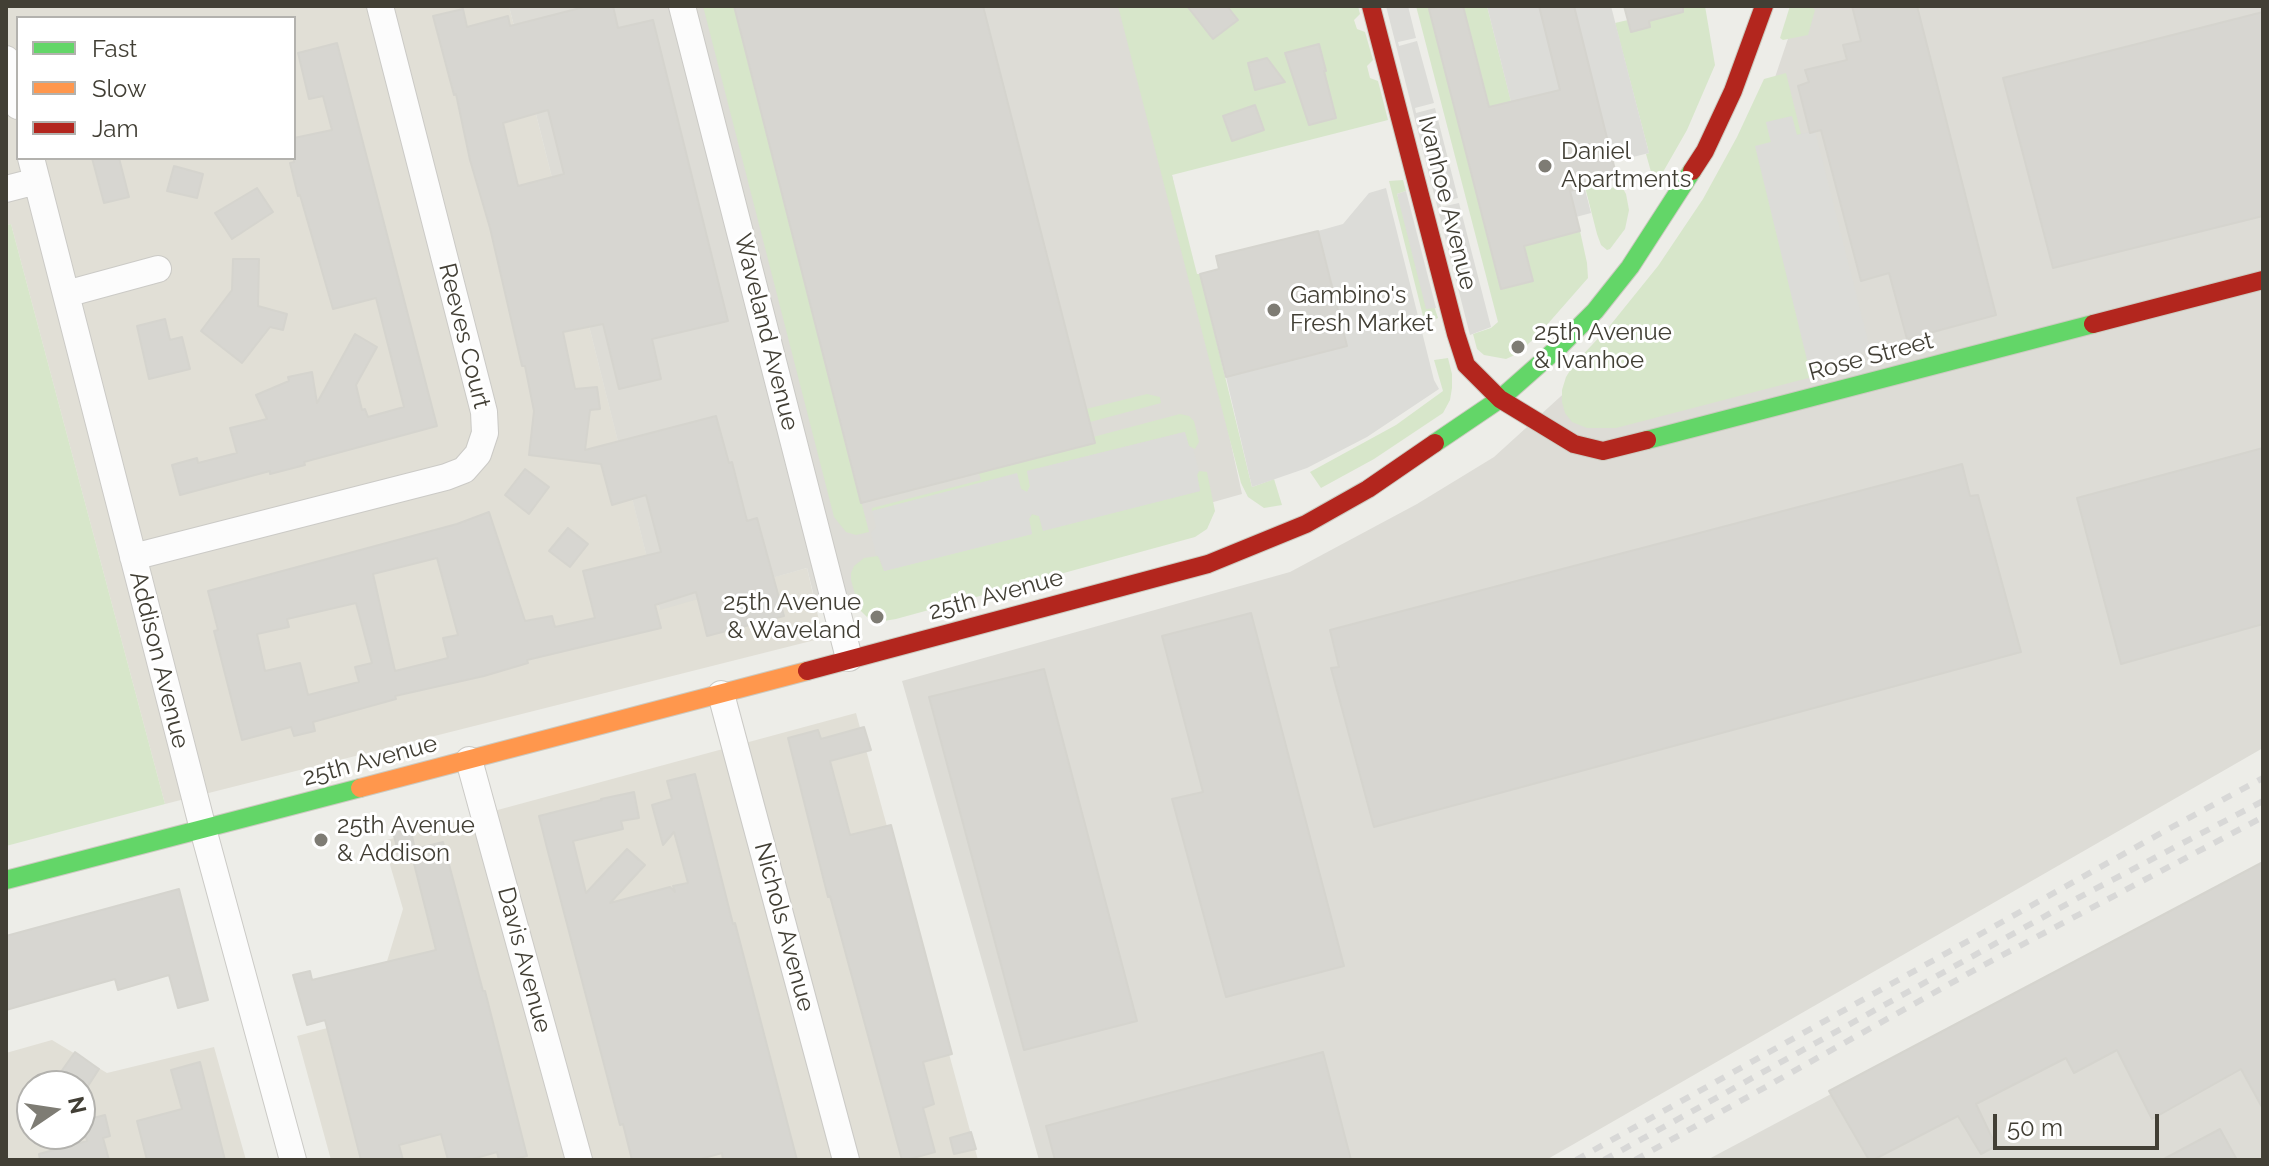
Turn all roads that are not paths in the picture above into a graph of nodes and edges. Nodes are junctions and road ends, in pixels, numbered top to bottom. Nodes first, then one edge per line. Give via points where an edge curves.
1 (380, 6) edge
2 (682, 6) edge
3 (1371, 6) edge
4 (1764, 6) edge
5 (6, 59) edge
6 (16, 98) edge
7 (34, 169) edge
8 (6, 189) edge
9 (158, 269) dead end
10 (2263, 280) edge
11 (66, 294) junction
12 (1500, 399) junction
13 (133, 557) junction
14 (849, 658) junction
15 (721, 694) junction
16 (469, 760) junction
17 (203, 829) junction
18 (6, 880) edge
19 (293, 1160) edge
20 (579, 1160) edge
21 (846, 1160) edge

1 - 13 street, Reeves Court via 484,412 478,454 464,470 446,477
2 - 14 street, Waveland Avenue
3 - 12 street, Ivanhoe Avenue via 1466,365
4 - 12 street, 25th Avenue via 1705,151 1630,267 1595,311
5 - 6 street
7 - 8 street
7 - 11 street, Addison Avenue
9 - 11 street
10 - 12 street, Rose Street via 1603,451 1574,444
11 - 13 street, Addison Avenue
12 - 14 street, 25th Avenue via 1356,496 1306,524 1220,559
13 - 17 street, Addison Avenue
14 - 15 street, 25th Avenue
15 - 16 street, 25th Avenue
15 - 21 street, Nichols Avenue
16 - 17 street, 25th Avenue
16 - 20 street, Davis Avenue
17 - 18 street, 25th Avenue
17 - 19 street, Addison Avenue

